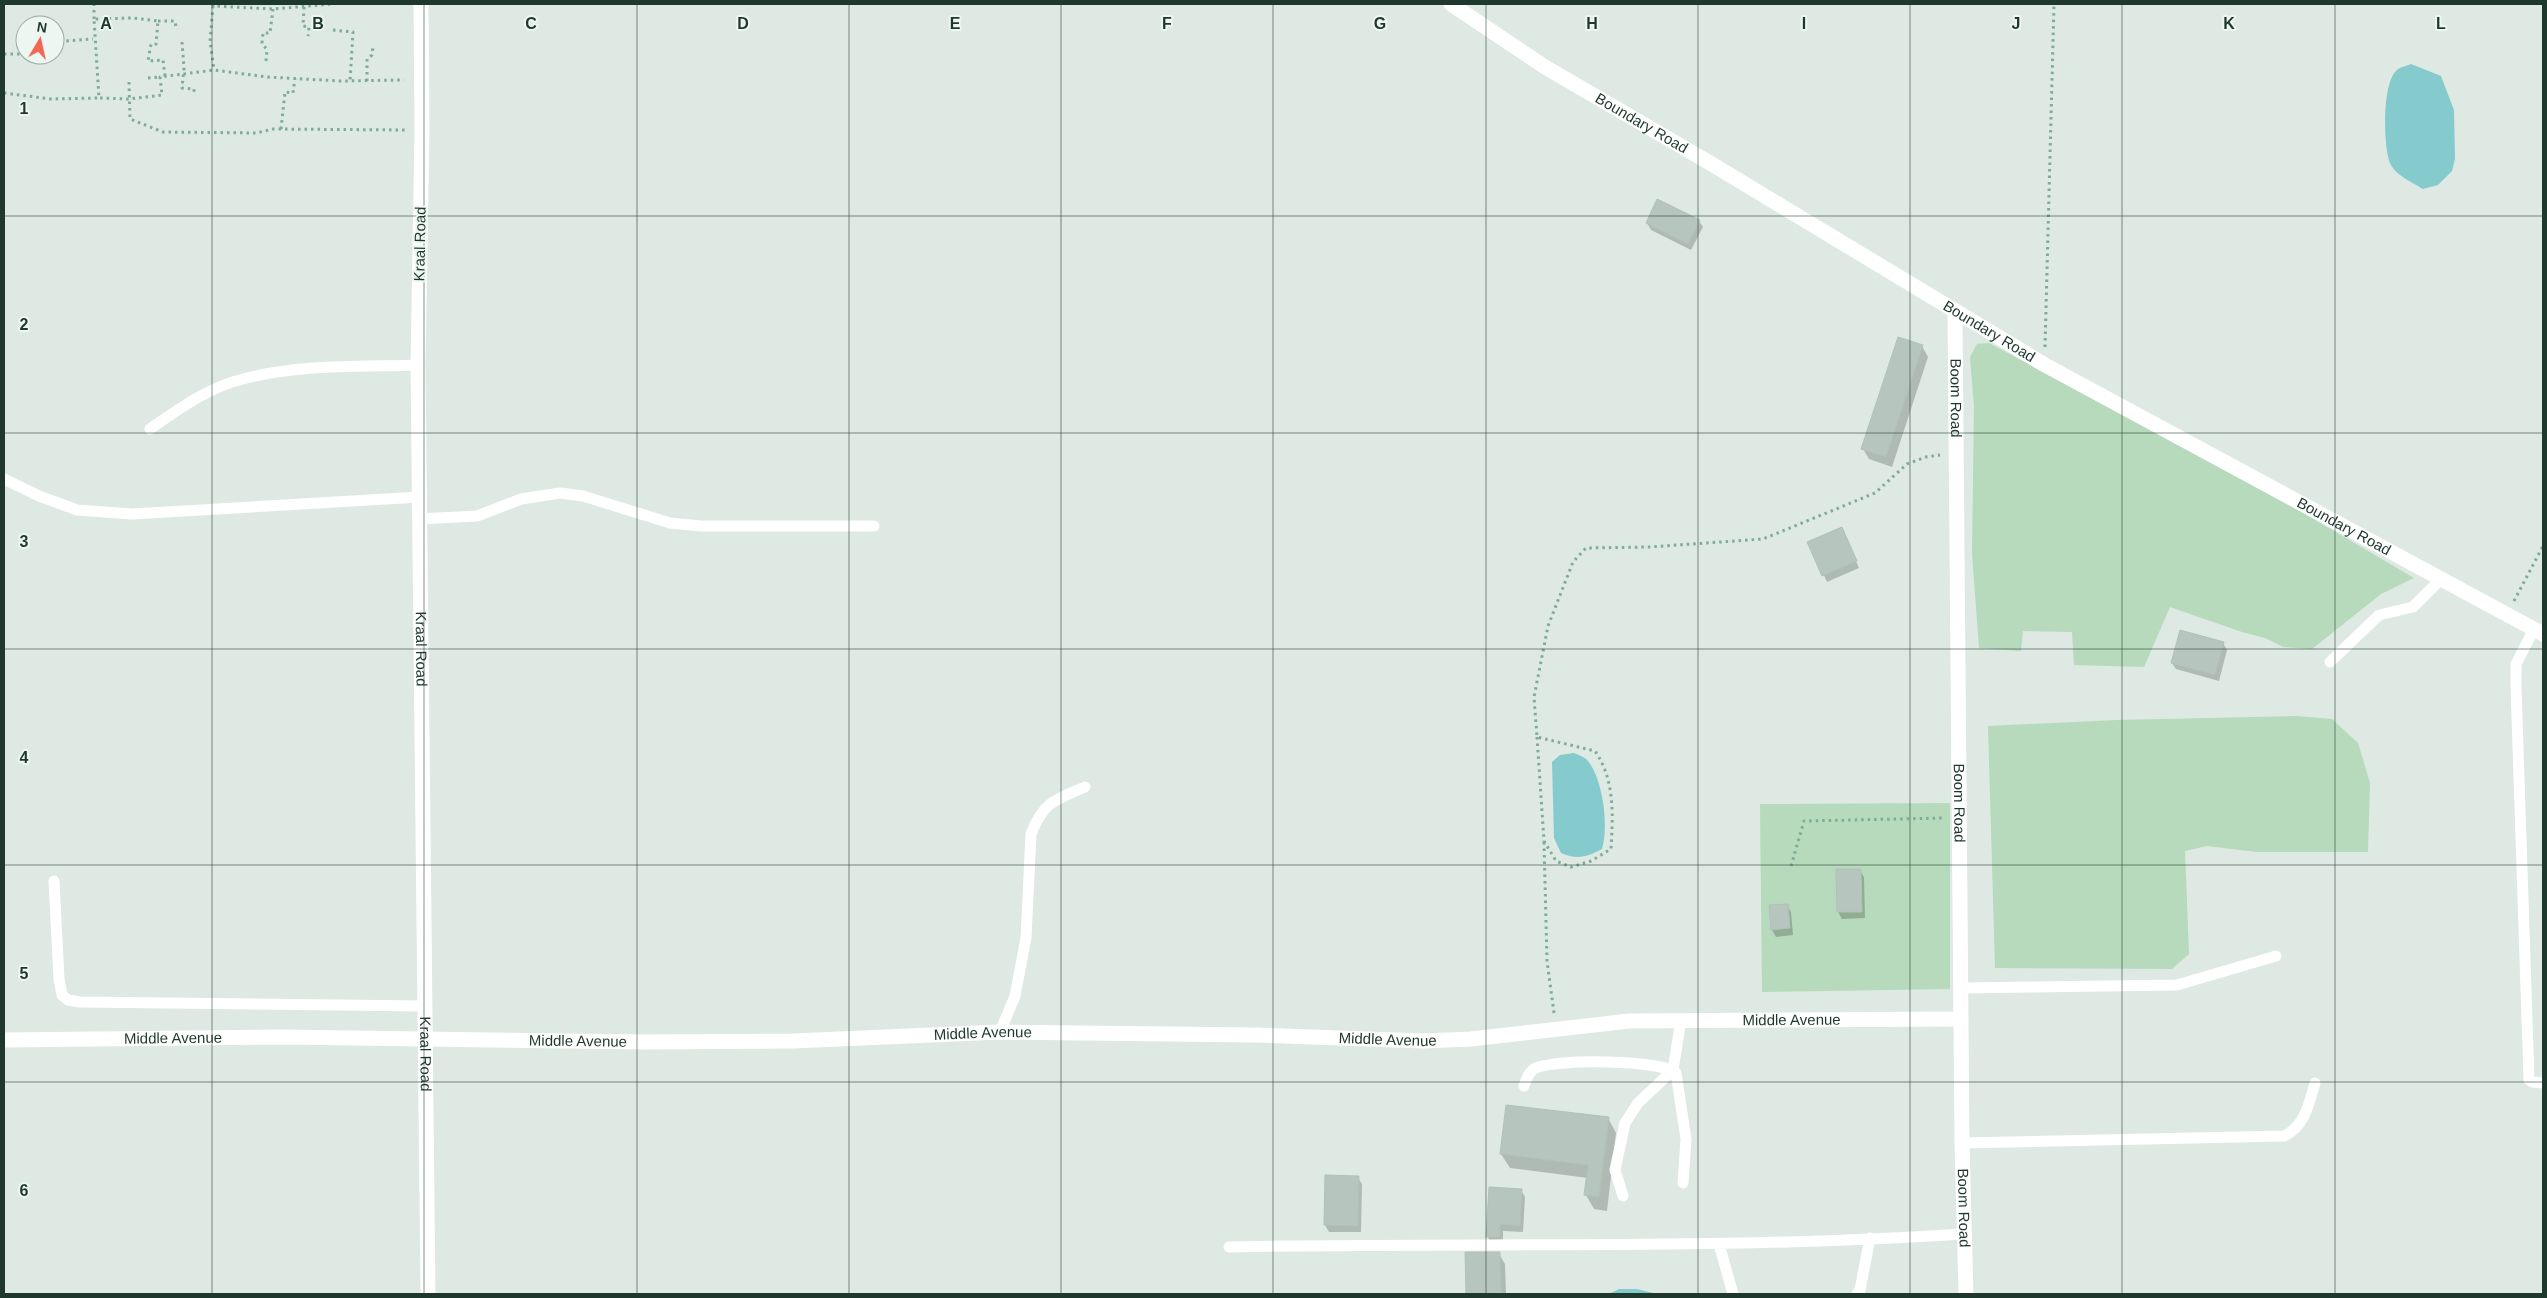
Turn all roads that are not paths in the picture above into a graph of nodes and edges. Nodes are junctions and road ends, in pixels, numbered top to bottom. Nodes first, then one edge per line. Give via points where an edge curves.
1 (421, 4) edge
2 (1451, 4) edge
3 (1955, 312) junction
4 (418, 365) junction
5 (150, 429) dead end
6 (4, 479) edge
7 (420, 497) junction
8 (420, 519) junction
9 (874, 526) dead end
10 (2441, 579) junction
11 (2539, 631) edge
12 (2330, 662) dead end
13 (1086, 787) dead end
14 (54, 881) dead end
15 (2276, 956) dead end
16 (1960, 988) junction
17 (424, 1006) junction
18 (1961, 1019) junction
19 (1681, 1020) junction
20 (1000, 1032) junction
21 (425, 1039) junction
22 (4, 1040) edge
23 (1673, 1070) junction
24 (2315, 1083) dead end
25 (2543, 1083) edge
26 (1524, 1086) dead end
27 (1962, 1143) junction
28 (1683, 1183) dead end
29 (1623, 1196) dead end
30 (1964, 1234) junction
31 (1870, 1238) junction
32 (1719, 1244) junction
33 (1229, 1247) dead end
34 (428, 1294) edge
35 (1733, 1294) edge
36 (1858, 1294) edge
37 (1966, 1294) edge

1 - 4 street, Kraal Road
2 - 3 street, Boundary Road via 1545,67
3 - 10 street, Boundary Road via 2045,365
3 - 16 street, Boom Road
4 - 5 lane via 330,368 243,379 213,390
4 - 7 street, Kraal Road
6 - 7 lane via 77,510 132,514
7 - 8 street, Kraal Road
8 - 9 lane via 477,516 521,499 560,493 615,504 670,523 701,526
8 - 17 street, Kraal Road
10 - 11 street, Boundary Road
10 - 12 lane via 2413,607 2379,615
11 - 25 lane via 2516,664 2516,687 2529,1080
13 - 20 lane via 1051,802 1038,818 1031,834 1026,938 1015,996
14 - 17 lane via 59,978 62,995 68,1000
15 - 16 lane via 2177,985
16 - 18 street, Boom Road
17 - 21 street, Kraal Road
18 - 19 street, Middle Avenue
18 - 27 street, Boom Road
19 - 20 street, Middle Avenue via 1629,1021 1424,1041
19 - 23 lane
20 - 21 street, Middle Avenue via 794,1041
21 - 22 street, Middle Avenue
21 - 34 street, Kraal Road
23 - 26 lane via 1598,1062 1557,1063 1534,1069
23 - 28 lane via 1686,1139
23 - 29 lane via 1638,1103 1625,1123 1615,1170
24 - 27 lane via 2307,1112 2293,1132 2284,1136
27 - 30 street, Boom Road
30 - 31 lane
30 - 37 street, Boom Road
31 - 32 lane
31 - 36 lane
32 - 33 lane
32 - 35 lane

